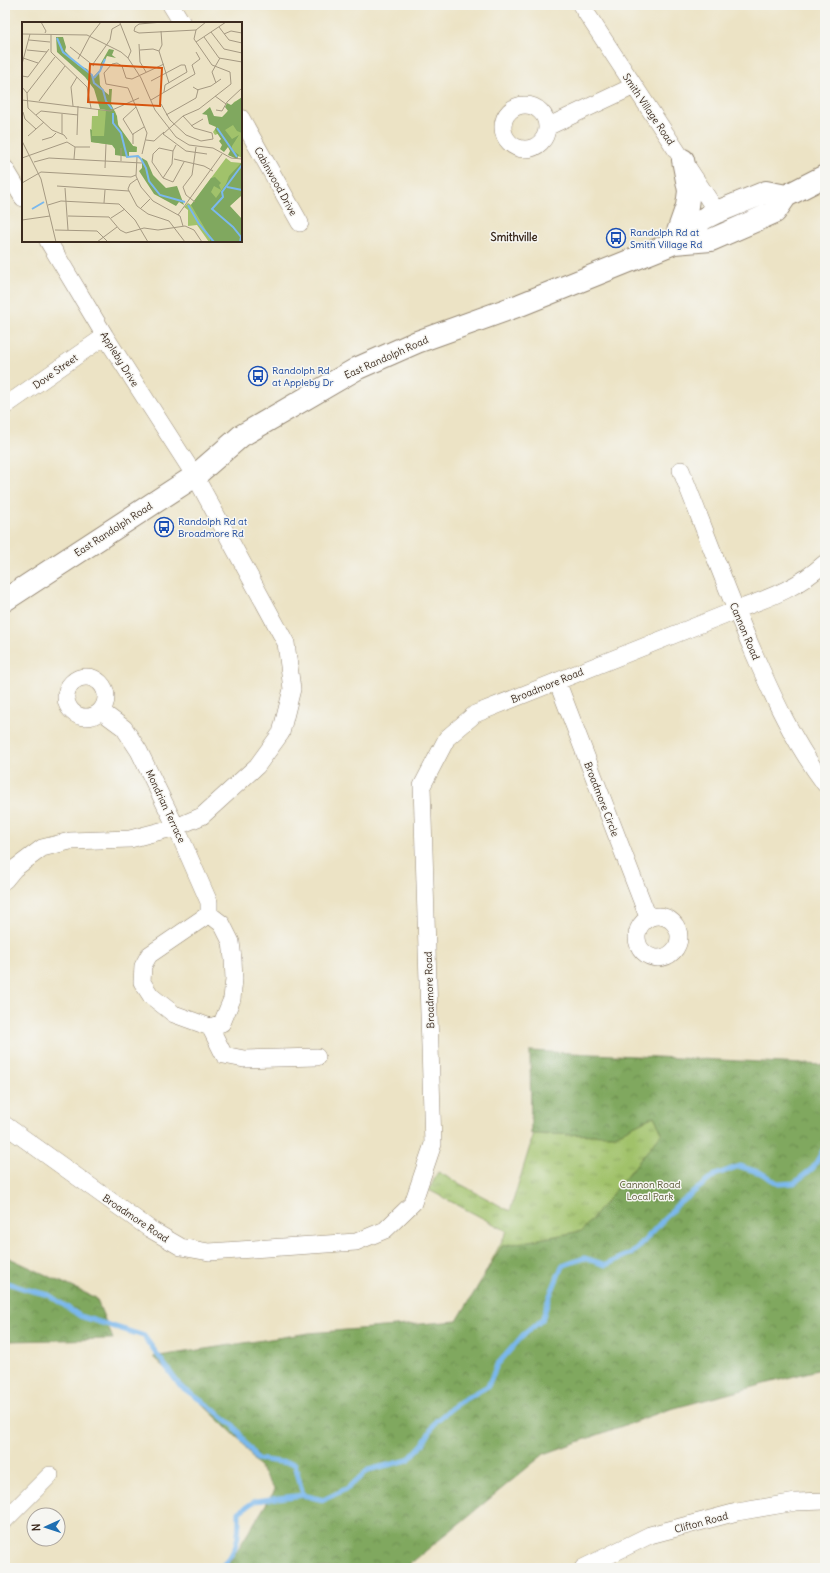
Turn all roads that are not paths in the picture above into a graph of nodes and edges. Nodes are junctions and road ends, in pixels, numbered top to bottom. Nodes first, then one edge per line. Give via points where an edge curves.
1 (171, 5) edge
2 (581, 5) edge
3 (181, 22) edge
4 (634, 86) junction
5 (242, 120) edge
6 (547, 127) dead end
7 (683, 160) junction
8 (5, 168) edge
9 (825, 176) edge
10 (22, 196) edge
11 (786, 196) junction
12 (718, 212) junction
13 (300, 223) dead end
14 (49, 242) edge
15 (674, 243) junction
16 (105, 336) junction
17 (5, 406) edge
18 (681, 470) dead end
19 (195, 476) junction
20 (825, 563) edge
21 (5, 600) edge
22 (736, 610) junction
23 (557, 681) junction
24 (101, 711) dead end
25 (825, 784) edge
26 (176, 827) junction
27 (5, 880) edge
28 (209, 914) junction
29 (648, 917) dead end
30 (210, 1027) junction
31 (317, 1057) dead end
32 (5, 1125) edge
33 (50, 1475) dead end
34 (825, 1501) edge
35 (6, 1516) edge
36 (583, 1568) edge

1 - 3 street
2 - 4 street, Smith Village Road
4 - 6 street
4 - 7 street, Smith Village Road
5 - 13 street, Cabinwood Drive
7 - 12 street, Smith Village Road
7 - 15 main road via 689,191 687,206
8 - 10 street
9 - 11 main road, East Randolph Road
11 - 12 main road, East Randolph Road via 766,192
11 - 15 main road, East Randolph Road via 776,212 711,240
12 - 15 main road, East Randolph Road via 703,219
14 - 16 street, Appleby Drive
15 - 19 main road, East Randolph Road via 520,305 417,342 358,368 241,436
16 - 17 street, Dove Street
16 - 19 street, Appleby Drive
18 - 22 street, Cannon Road
19 - 21 main road, East Randolph Road
19 - 26 street via 286,643 292,689 281,733 257,766 202,816
20 - 22 street, Broadmore Road via 806,579 778,595
22 - 23 street, Broadmore Road
22 - 25 street, Cannon Road via 777,707
23 - 29 street, Broadmore Circle
23 - 32 street, Broadmore Road via 475,714 448,738 422,786 433,1144 413,1202 385,1230 356,1242 209,1252 180,1247 150,1229
24 - 26 street, Mondrian Terrace via 124,728 139,751
26 - 27 street via 130,839 70,840 42,848 14,869
26 - 28 street, Mondrian Terrace via 209,902
28 - 30 street via 222,924 231,942 234,979 232,999 222,1023
28 - 30 street via 149,955 143,966 142,982 151,996 174,1014
30 - 31 street via 224,1055 244,1059
33 - 35 street
34 - 36 street, Clifton Road via 796,1502 737,1512 650,1535

